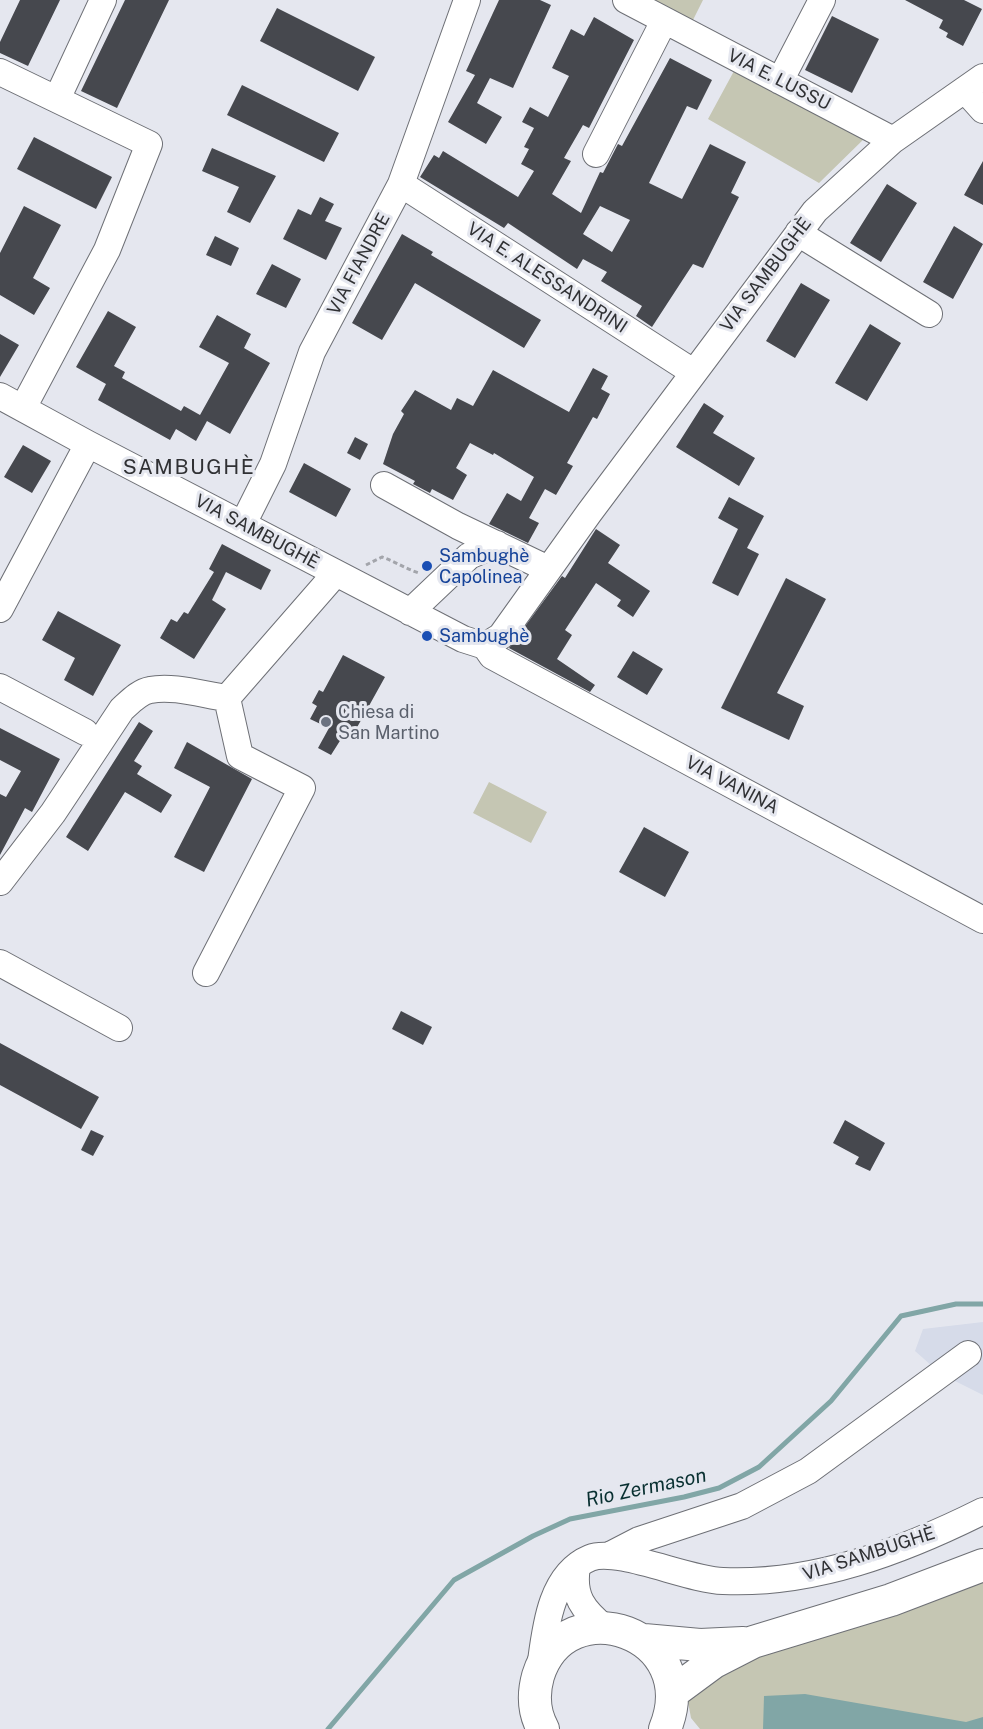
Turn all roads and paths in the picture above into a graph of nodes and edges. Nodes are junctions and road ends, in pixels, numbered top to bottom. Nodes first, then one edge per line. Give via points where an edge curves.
1 (103, 0) edge
2 (467, 0) edge
3 (626, 0) edge
4 (822, 0) edge
5 (664, 21) junction
6 (0, 72) edge
7 (780, 81) junction
8 (974, 84) edge
9 (57, 99) junction
10 (983, 110) edge
11 (893, 140) junction
12 (596, 154) dead end
13 (401, 184) junction
14 (798, 233) junction
15 (929, 314) dead end
16 (693, 372) junction
17 (0, 396) edge
18 (23, 408) junction
19 (88, 444) junction
20 (384, 485) dead end
21 (243, 524) junction
22 (497, 544) junction
23 (548, 568) junction
24 (339, 575) junction
25 (423, 575) dead end
26 (0, 609) edge
27 (410, 612) junction
28 (484, 646) junction
29 (0, 687) edge
30 (227, 698) junction
31 (85, 732) dead end
32 (0, 882) edge
33 (983, 920) edge
34 (0, 963) edge
35 (206, 973) dead end
36 (119, 1028) dead end
37 (968, 1354) dead end
38 (983, 1510) edge
39 (610, 1554) junction
40 (983, 1565) edge
41 (578, 1566) junction
42 (605, 1628) junction
43 (644, 1640) junction
44 (753, 1642) junction
45 (540, 1670) junction
46 (671, 1717) edge
47 (543, 1729) edge

1 - 9 street
2 - 13 street, VIA FIANDRE
3 - 5 street, VIA E. LUSSU
4 - 7 street
5 - 7 street, VIA E. LUSSU
5 - 12 street
6 - 9 street
7 - 11 street, VIA E. LUSSU
8 - 10 street
8 - 11 street, VIA SAMBUGHÈ
9 - 18 street via 149,144 107,249
11 - 14 street, VIA SAMBUGHÈ via 815,211
13 - 16 street, VIA E. ALESSANDRINI
13 - 21 street, VIA FIANDRE via 312,352 273,464
14 - 15 street
14 - 16 street, VIA SAMBUGHÈ
16 - 23 street, VIA SAMBUGHÈ
17 - 18 street, VIA SAMBUGHÈ
18 - 19 street, VIA SAMBUGHÈ
19 - 21 street, VIA SAMBUGHÈ
19 - 26 street
20 - 22 street
21 - 24 street, VIA SAMBUGHÈ
22 - 23 street
22 - 27 street via 470,556
23 - 28 street, VIA SAMBUGHÈ via 501,636
24 - 25 path via 382,557
24 - 27 street, VIA SAMBUGHÈ
24 - 30 street
27 - 28 street, VIA SAMBUGHÈ
28 - 33 street, VIA VANINA via 492,656
29 - 31 street
30 - 32 street via 167,690 149,690 136,696 122,709
30 - 35 street via 240,756 302,788
34 - 36 street
37 - 39 street via 808,1471 742,1506 639,1540
38 - 39 street, VIA SAMBUGHÈ via 895,1549 796,1578 719,1581 682,1575
39 - 41 street via 593,1557
40 - 44 main road via 891,1600
41 - 42 street via 578,1599
41 - 45 street via 563,1582 553,1603
42 - 43 main road via 625,1631
42 - 45 main road via 582,1631 561,1642
43 - 44 main road via 700,1645
43 - 46 main road via 667,1669
44 - 46 main road via 714,1662
45 - 47 main road via 534,1697

